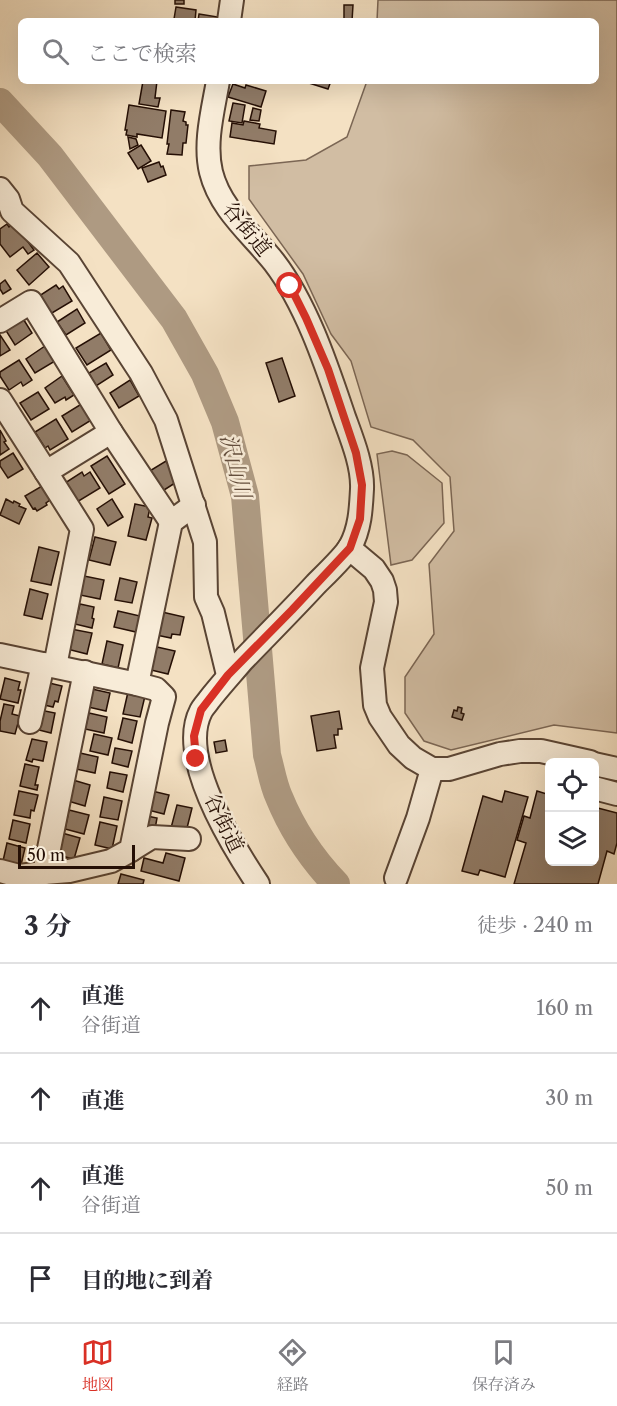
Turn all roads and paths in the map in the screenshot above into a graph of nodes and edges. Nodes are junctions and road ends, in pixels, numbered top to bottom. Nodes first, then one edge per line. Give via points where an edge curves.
1 (232, 0) edge
2 (229, 18) edge
3 (217, 84) edge
4 (0, 189) edge
5 (6, 216) edge
6 (0, 321) edge
7 (1, 403) edge
8 (111, 432) junction
9 (46, 472) junction
10 (194, 505) junction
11 (171, 522) junction
12 (350, 548) junction
13 (0, 655) edge
14 (49, 665) junction
15 (233, 670) junction
16 (85, 672) junction
17 (137, 684) junction
18 (30, 722) dead end
19 (571, 758) edge
20 (599, 765) edge
21 (432, 769) junction
22 (617, 769) edge
23 (599, 789) edge
24 (617, 794) edge
25 (189, 839) dead end
26 (131, 850) junction
27 (0, 871) edge
28 (45, 873) junction
29 (396, 878) dead end
30 (258, 884) edge

1 - 2 street
3 - 12 street, 谷街道 via 208,151 218,193 290,286 328,369 356,453 362,485 360,519
4 - 5 street via 8,198
5 - 10 street via 69,263 141,373 166,420
6 - 8 street via 31,302
7 - 9 street
8 - 9 street
8 - 11 street
9 - 14 street via 82,529
10 - 11 street
10 - 15 street via 205,542 206,597
11 - 17 street
12 - 15 street, 谷街道
12 - 21 street via 374,568 386,590 372,668 375,705 399,745
13 - 14 street
14 - 16 street
14 - 18 street
15 - 30 street, 谷街道 via 201,710 194,736 196,759 231,843
16 - 17 street
16 - 28 street
17 - 26 street via 156,689 164,697
19 - 21 street via 542,751 520,751 449,769
20 - 22 street
21 - 29 street
23 - 24 street
25 - 26 street via 152,837
26 - 28 street via 111,861
27 - 28 street via 20,876

